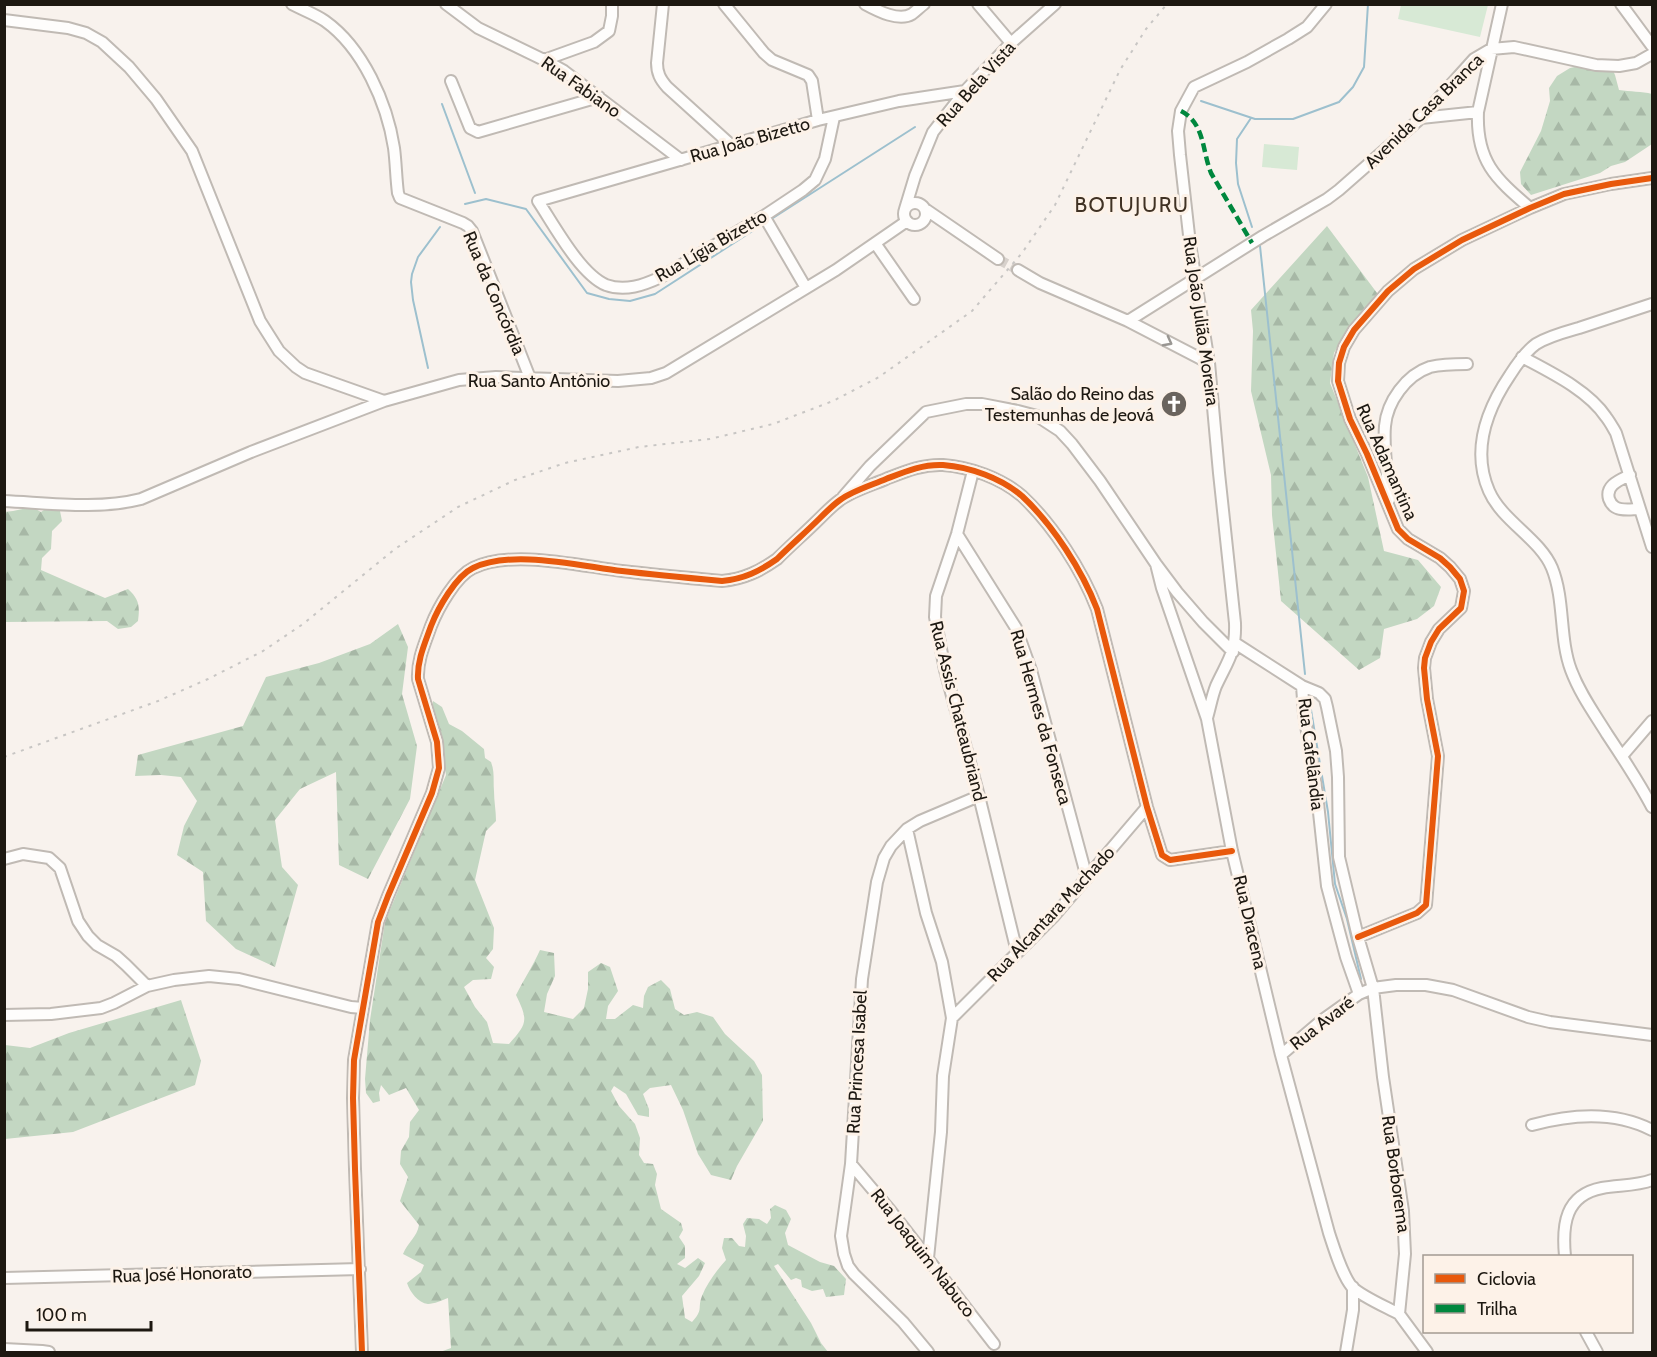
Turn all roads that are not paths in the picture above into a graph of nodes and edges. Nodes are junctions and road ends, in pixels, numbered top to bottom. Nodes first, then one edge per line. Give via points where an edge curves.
1 (292, 4) edge
2 (446, 4) edge
3 (612, 4) edge
4 (663, 4) edge
5 (724, 4) edge
6 (865, 4) edge
7 (924, 4) edge
8 (978, 4) edge
9 (1055, 4) edge
10 (1326, 4) edge
11 (1502, 4) edge
12 (1621, 4) edge
13 (4, 20) edge
14 (1011, 44) junction
15 (1653, 46) edge
16 (1491, 49) junction
17 (1653, 54) edge
18 (544, 60) junction
19 (451, 81) dead end
20 (965, 91) junction
21 (598, 97) junction
22 (1478, 112) junction
23 (834, 117) junction
24 (1421, 117) junction
25 (818, 120) junction
26 (731, 145) junction
27 (681, 159) junction
28 (915, 176) junction
29 (1653, 178) edge
30 (538, 201) joint
31 (1530, 208) junction
32 (905, 209) junction
33 (925, 212) junction
34 (764, 216) junction
35 (907, 221) junction
36 (874, 243) junction
37 (998, 259) tunnel mouth
38 (1018, 270) tunnel mouth
39 (1196, 279) junction
40 (806, 288) junction
41 (914, 299) dead end
42 (1653, 304) edge
43 (1128, 321) junction
44 (1522, 357) junction
45 (1209, 363) junction
46 (1467, 364) dead end
47 (530, 378) junction
48 (384, 400) junction
49 (973, 471) junction
50 (1630, 475) junction
51 (840, 499) junction
52 (4, 501) edge
53 (1389, 507) junction
54 (1640, 509) junction
55 (957, 534) junction
56 (1653, 547) edge
57 (1156, 564) junction
58 (1234, 647) junction
59 (1302, 686) junction
60 (1207, 719) junction
61 (1653, 721) edge
62 (1622, 756) junction
63 (979, 796) junction
64 (1147, 807) junction
65 (1653, 807) edge
66 (907, 829) junction
67 (1233, 851) junction
68 (4, 859) edge
69 (1087, 878) junction
70 (1358, 937) junction
71 (1017, 952) junction
72 (147, 986) junction
73 (1373, 988) junction
74 (1359, 994) junction
75 (363, 1008) junction
76 (4, 1015) edge
77 (952, 1018) junction
78 (1653, 1035) edge
79 (1281, 1055) junction
80 (1532, 1125) dead end
81 (1653, 1130) edge
82 (851, 1164) junction
83 (1653, 1180) edge
84 (1565, 1255) edge
85 (928, 1258) junction
86 (360, 1269) junction
87 (4, 1278) edge
88 (1353, 1287) junction
89 (1370, 1298) junction
90 (1353, 1310) junction
91 (1399, 1314) junction
92 (1587, 1333) edge
93 (994, 1344) dead end
94 (4, 1349) edge
95 (49, 1353) edge
96 (362, 1353) edge
97 (927, 1353) edge
98 (1346, 1353) edge
99 (1427, 1353) edge
100 (1597, 1353) edge

1 - 47 street, Rua da Concórdia via 332,26 365,65 393,140 402,200 463,223 472,231
2 - 18 street, Rua Fabiano via 478,28
3 - 18 street via 609,31 594,42
4 - 26 street via 657,63 660,79
5 - 25 street via 772,60 810,78
6 - 7 street via 891,15 905,16
8 - 14 street
9 - 14 street, Rua Bela Vista
10 - 39 street, Rua João Julião Moreira via 1307,27 1194,87 1184,103 1178,131
11 - 16 street
12 - 15 street
13 - 48 street via 86,33 129,67 192,151 260,321 279,351 305,373
14 - 20 street, Rua Bela Vista
16 - 17 street, Avenida Casa Branca via 1514,47 1618,66
16 - 22 street
16 - 24 street, Avenida Casa Branca via 1473,59
18 - 21 street, Rua Fabiano
19 - 21 street via 470,128 478,132
20 - 23 street, Rua João Bizetto via 899,101
20 - 28 street, Rua Bela Vista via 933,132
21 - 27 street, Rua Fabiano
22 - 24 street
22 - 31 street via 1483,156 1502,184
23 - 25 street, Rua João Bizetto
23 - 34 street, Rua Lígia Bizetto via 825,159 815,180
24 - 39 street, Avenida Casa Branca via 1328,199
25 - 26 street, Rua João Bizetto
26 - 27 street, Rua João Bizetto
27 - 30 street, Rua João Bizetto
28 - 32 street, Rua Bela Vista
28 - 33 street
29 - 31 street, Rua Adamantina via 1564,194
30 - 34 street, Rua Lígia Bizetto via 593,277 621,288 661,278
31 - 53 street, Rua Adamantina via 1462,240 1414,269 1369,312 1344,347 1338,381
32 - 33 street via 910,204 921,204
32 - 35 street, Rua Bela Vista
33 - 35 street via 918,225
33 - 37 street
34 - 40 street
35 - 36 street, Rua Santo Antônio
36 - 40 street, Rua Santo Antônio
36 - 41 street
38 - 43 street
39 - 43 street, Avenida Casa Branca
39 - 45 street, Rua João Julião Moreira
40 - 47 street, Rua Santo Antônio via 666,373 651,378
42 - 44 street via 1553,336
43 -> 45 street
44 - 50 street via 1597,406 1616,433
44 - 62 street via 1504,383 1483,431 1485,478 1489,492 1502,510 1551,566 1570,668 1581,693
45 - 58 street, Rua João Julião Moreira via 1235,623
46 - 53 street via 1448,363 1420,371 1393,400 1385,429
47 - 48 street, Rua Santo Antônio via 477,378
48 - 52 street, Rua Santo Antônio via 141,499 107,505
49 - 51 street via 942,465 923,467
49 - 55 street, Rua Assis Chateaubriand
49 - 64 street via 1022,496 1059,539 1086,583 1112,661
50 - 54 street
50 - 54 street via 1614,484 1608,496 1614,507
51 - 57 street via 926,412 966,404 1018,411 1046,421 1072,444
51 - 75 street via 777,559 739,578 722,581 527,558 491,562 464,574 437,613 421,654 418,679 437,742 439,768 378,922
53 - 70 street, Rua Adamantina via 1398,530 1457,573 1463,598 1461,608 1439,629 1425,658 1427,699 1438,756 1426,905 1417,913
54 - 56 street
55 - 63 street, Rua Assis Chateaubriand via 936,596 935,617
55 - 69 street, Rua Hermes da Fonseca via 1020,638
57 - 58 street via 1203,622
57 - 60 street, Rua Dracena
58 - 59 street
58 - 60 street, Rua Dracena
59 - 70 street, Rua Cafelândia via 1319,693 1328,707 1338,777 1339,857
59 - 74 street, Rua Cafelândia via 1327,886
60 - 67 street, Rua Dracena
61 - 62 street
62 - 65 street
63 - 66 street, Rua Princesa Isabel
63 - 71 street, Rua Assis Chateaubriand
64 - 67 street via 1164,857 1170,860
64 - 69 street, Rua Alcantara Machado
66 - 77 street via 926,913 942,962
66 - 82 street, Rua Princesa Isabel via 884,858 868,934
67 - 79 street, Rua Dracena
68 - 72 street via 23,854 49,858 60,868 78,921 88,936 126,964
69 - 71 street, Rua Alcantara Machado
70 - 73 street, Rua Cafelândia
71 - 77 street, Rua Alcantara Machado
72 - 75 street via 223,976
72 - 76 street via 102,1008
73 - 74 street, Rua Avaré
73 - 78 street, Rua Avaré via 1426,985 1550,1022
73 - 91 street, Rua Borborema via 1404,1211 1405,1254
74 - 79 street, Rua Avaré
75 - 86 street via 354,1060 353,1098
77 - 85 street via 943,1076
79 - 88 street, Rua Avaré via 1329,1233
80 - 81 street via 1594,1116 1633,1122
82 - 85 street, Rua Joaquim Nabuco
82 - 97 street, Rua Princesa Isabel via 841,1236 846,1260 854,1274 903,1322
83 - 84 street via 1602,1188 1576,1201 1565,1220
85 - 93 street, Rua Joaquim Nabuco
86 - 87 street, Rua José Honorato
86 - 96 street
88 - 89 street, Rua Avaré
88 - 90 street
89 - 90 street
89 - 91 street, Rua Avaré
90 - 98 street
91 - 99 street
92 - 100 street
94 - 95 street

